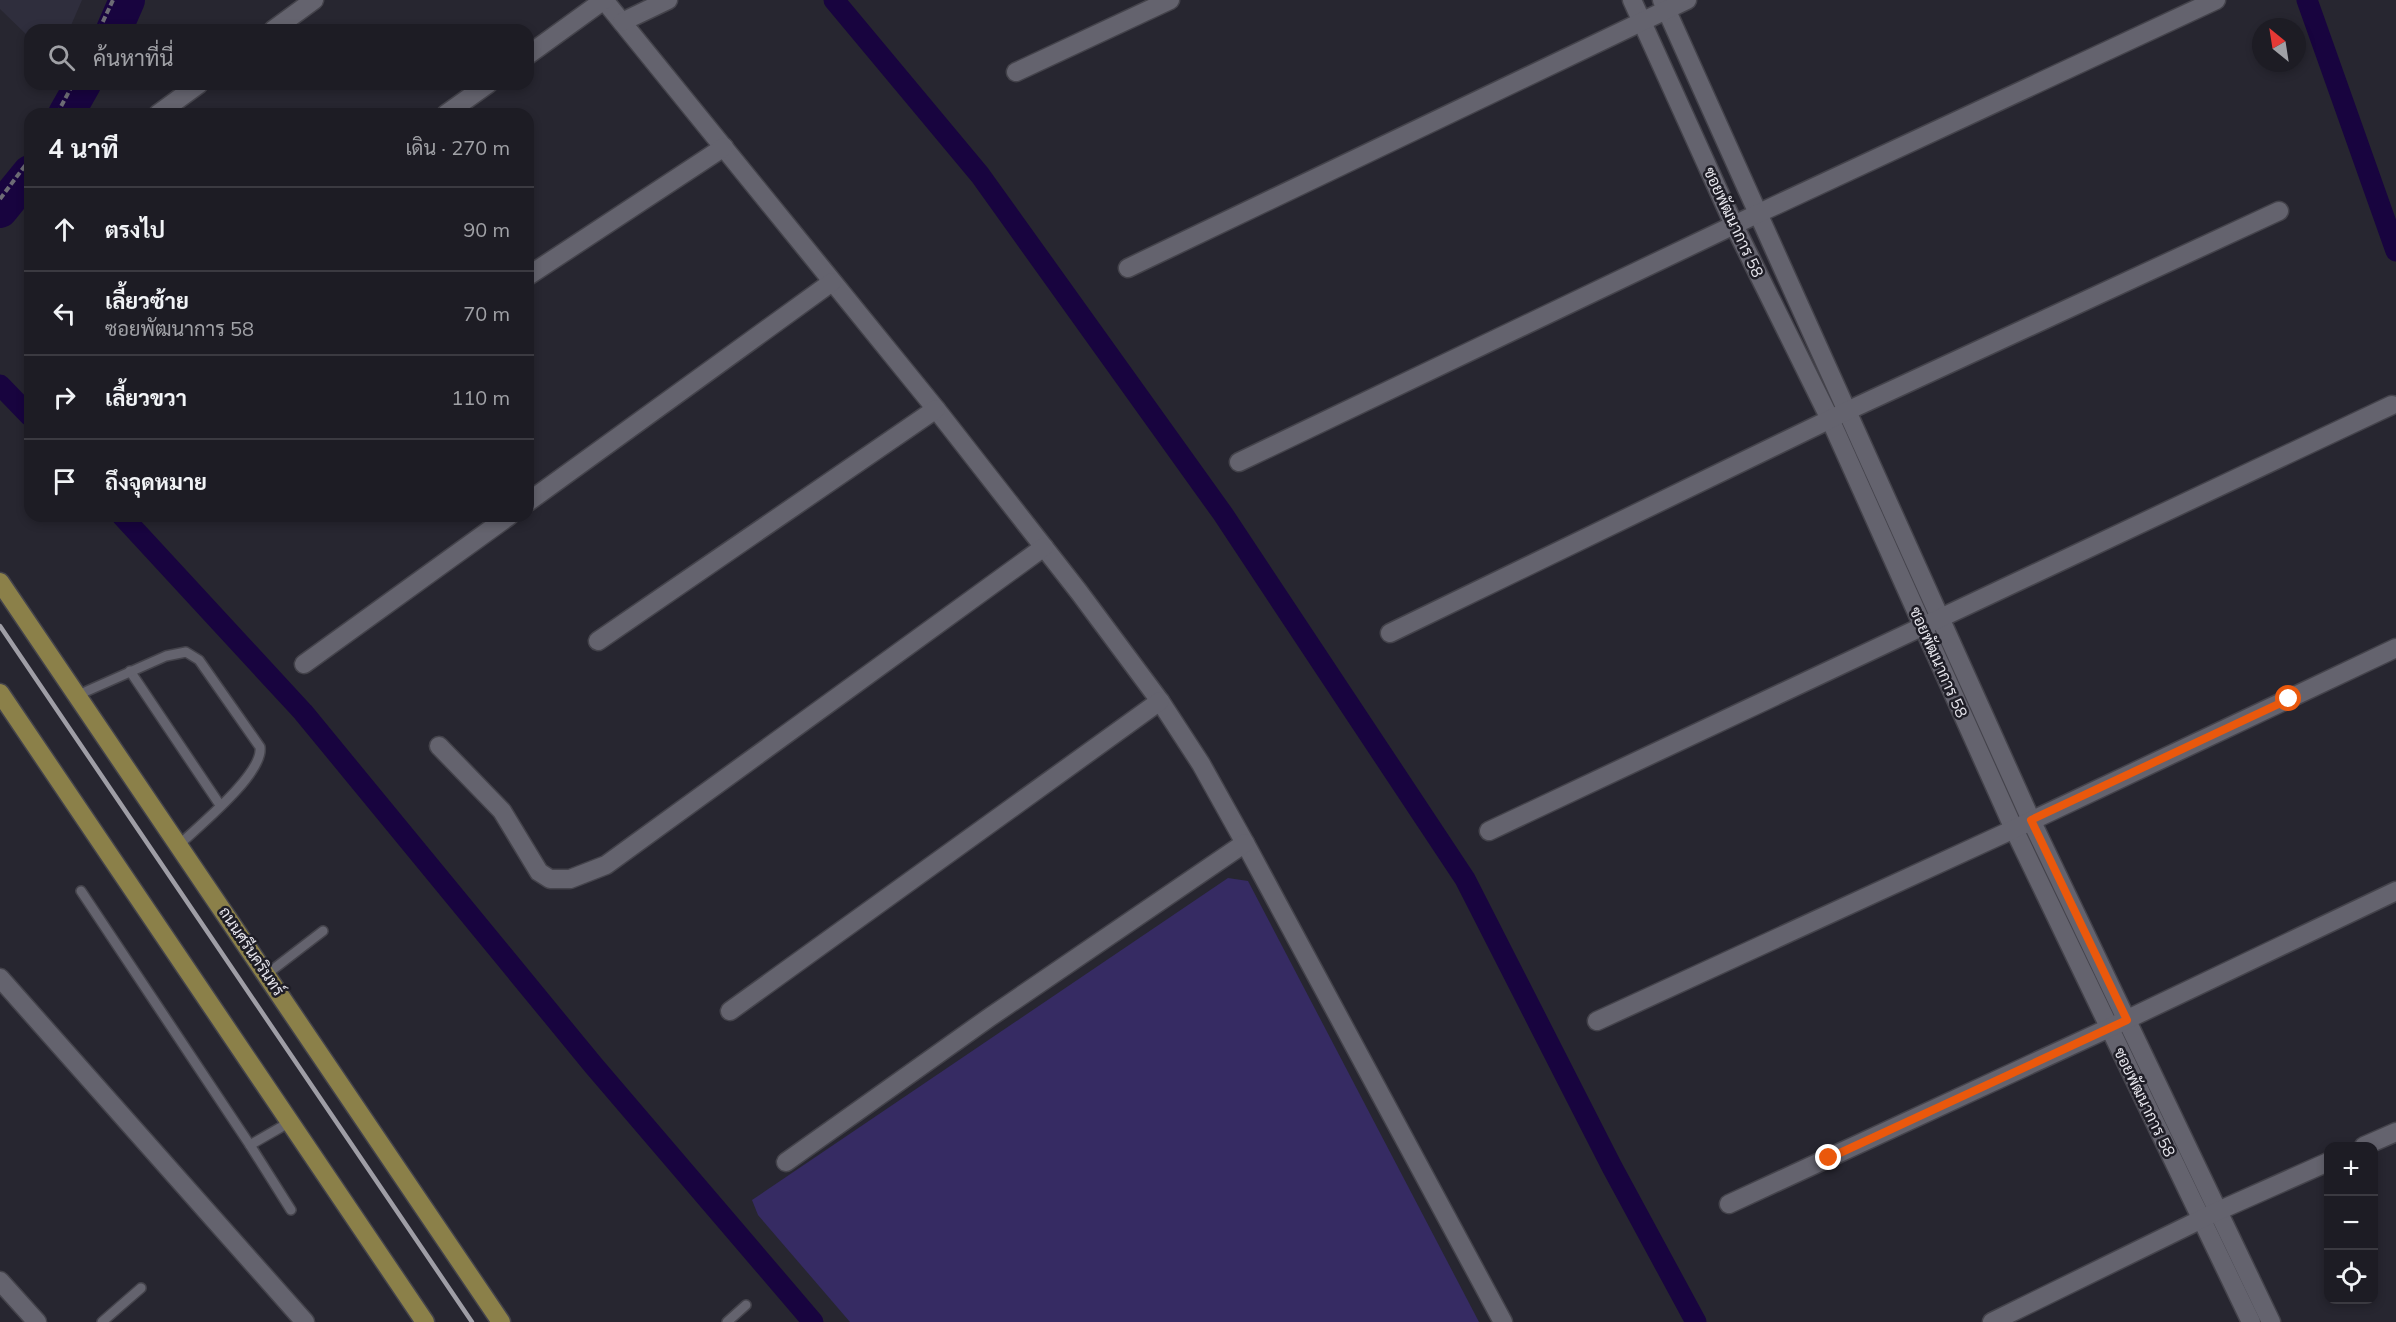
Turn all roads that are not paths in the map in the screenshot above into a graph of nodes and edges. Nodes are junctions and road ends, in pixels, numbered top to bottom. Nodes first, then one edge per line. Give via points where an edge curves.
1 (314, 0) edge
2 (604, 0) edge
3 (668, 0) edge
4 (1170, 0) edge
5 (1632, 0) edge
6 (1687, 0) edge
7 (2216, 0) edge
8 (1664, 5) edge
9 (1642, 21) junction
10 (622, 22) junction
11 (281, 24) edge
12 (534, 51) edge
13 (1016, 72) dead end
14 (191, 90) edge
15 (480, 90) edge
16 (166, 108) edge
17 (454, 108) edge
18 (724, 147) junction
19 (2280, 211) dead end
20 (1757, 214) junction
21 (1734, 225) junction
22 (1128, 268) dead end
23 (534, 272) edge
24 (832, 282) junction
25 (2392, 405) dead end
26 (936, 409) junction
27 (1847, 411) junction
28 (1830, 419) junction
29 (1239, 462) dead end
30 (534, 498) edge
31 (501, 522) edge
32 (1044, 547) junction
33 (0, 582) edge
34 (1940, 618) junction
35 (1923, 627) junction
36 (1390, 633) dead end
37 (598, 641) dead end
38 (2396, 648) edge
39 (304, 664) dead end
40 (130, 672) junction
41 (0, 693) edge
42 (78, 695) junction
43 (1160, 701) junction
44 (439, 746) dead end
45 (220, 805) junction
46 (2031, 820) junction
47 (2014, 829) junction
48 (1489, 831) dead end
49 (1245, 843) junction
50 (180, 844) junction
51 (81, 891) dead end
52 (2396, 891) edge
53 (323, 931) dead end
54 (267, 974) junction
55 (0, 978) edge
56 (730, 1011) dead end
57 (2127, 1020) junction
58 (1597, 1021) dead end
59 (2109, 1028) junction
60 (290, 1122) junction
61 (2396, 1132) edge
62 (2373, 1142) edge
63 (249, 1145) junction
64 (786, 1162) dead end
65 (2324, 1164) edge
66 (1729, 1204) dead end
67 (291, 1210) dead end
68 (2218, 1211) junction
69 (2201, 1219) junction
70 (0, 1281) edge
71 (141, 1288) dead end
72 (746, 1305) dead end
73 (37, 1322) edge
74 (102, 1322) edge
75 (305, 1322) edge
76 (425, 1322) edge
77 (501, 1322) edge
78 (727, 1322) edge
79 (1503, 1322) edge
80 (1992, 1322) edge
81 (2251, 1322) edge
82 (2271, 1322) edge

1 - 11 street
2 - 10 street
2 - 12 street
3 - 10 street
4 - 13 street
5 - 9 street, ซอยพัฒนาการ 58
6 - 8 street
7 - 20 street
8 - 9 street
8 - 20 street, ซอยพัฒนาการ 58
9 - 21 street, ซอยพัฒนาการ 58
9 - 22 street
10 - 18 street
14 - 16 street
15 - 17 street
18 - 23 street
18 - 24 street
19 - 27 street
20 - 21 street
20 - 27 street, ซอยพัฒนาการ 58
21 - 28 street, ซอยพัฒนาการ 58
21 - 29 street
24 - 26 street
24 - 30 street
25 - 34 street
26 - 32 street
26 - 37 street
27 - 28 street
27 - 34 street, ซอยพัฒนาการ 58
28 - 35 street, ซอยพัฒนาการ 58
28 - 36 street
31 - 39 street
32 - 43 street
32 - 44 street via 606,865 570,879 550,879 539,872 502,811
33 - 42 main road, ถนนศรีนครินทร์
34 - 35 street
34 - 46 street, ซอยพัฒนาการ 58
35 - 47 street, ซอยพัฒนาการ 58
35 - 48 street
38 - 46 street
40 - 42 lane
40 - 45 lane
40 - 45 lane via 186,652 199,660 260,747 261,756 254,772
41 - 60 main road
42 - 50 main road, ถนนศรีนครินทร์
43 - 49 street
43 - 56 street
45 - 50 lane
46 - 47 street
46 - 57 street, ซอยพัฒนาการ 58
47 - 58 street
47 - 59 street, ซอยพัฒนาการ 58
49 - 64 street
49 - 79 street
50 - 54 main road, ถนนศรีนครินทร์
51 - 63 lane
52 - 57 street
53 - 54 lane
54 - 77 main road, ถนนศรีนครินทร์
55 - 75 street
57 - 59 street
57 - 68 street, ซอยพัฒนาการ 58
59 - 66 street
59 - 69 street, ซอยพัฒนาการ 58
60 - 63 lane
60 - 76 main road
61 - 62 street
63 - 67 lane
65 - 68 street
68 - 69 street
68 - 82 street, ซอยพัฒนาการ 58
69 - 80 street
69 - 81 street, ซอยพัฒนาการ 58
70 - 73 street
71 - 74 lane
72 - 78 lane

